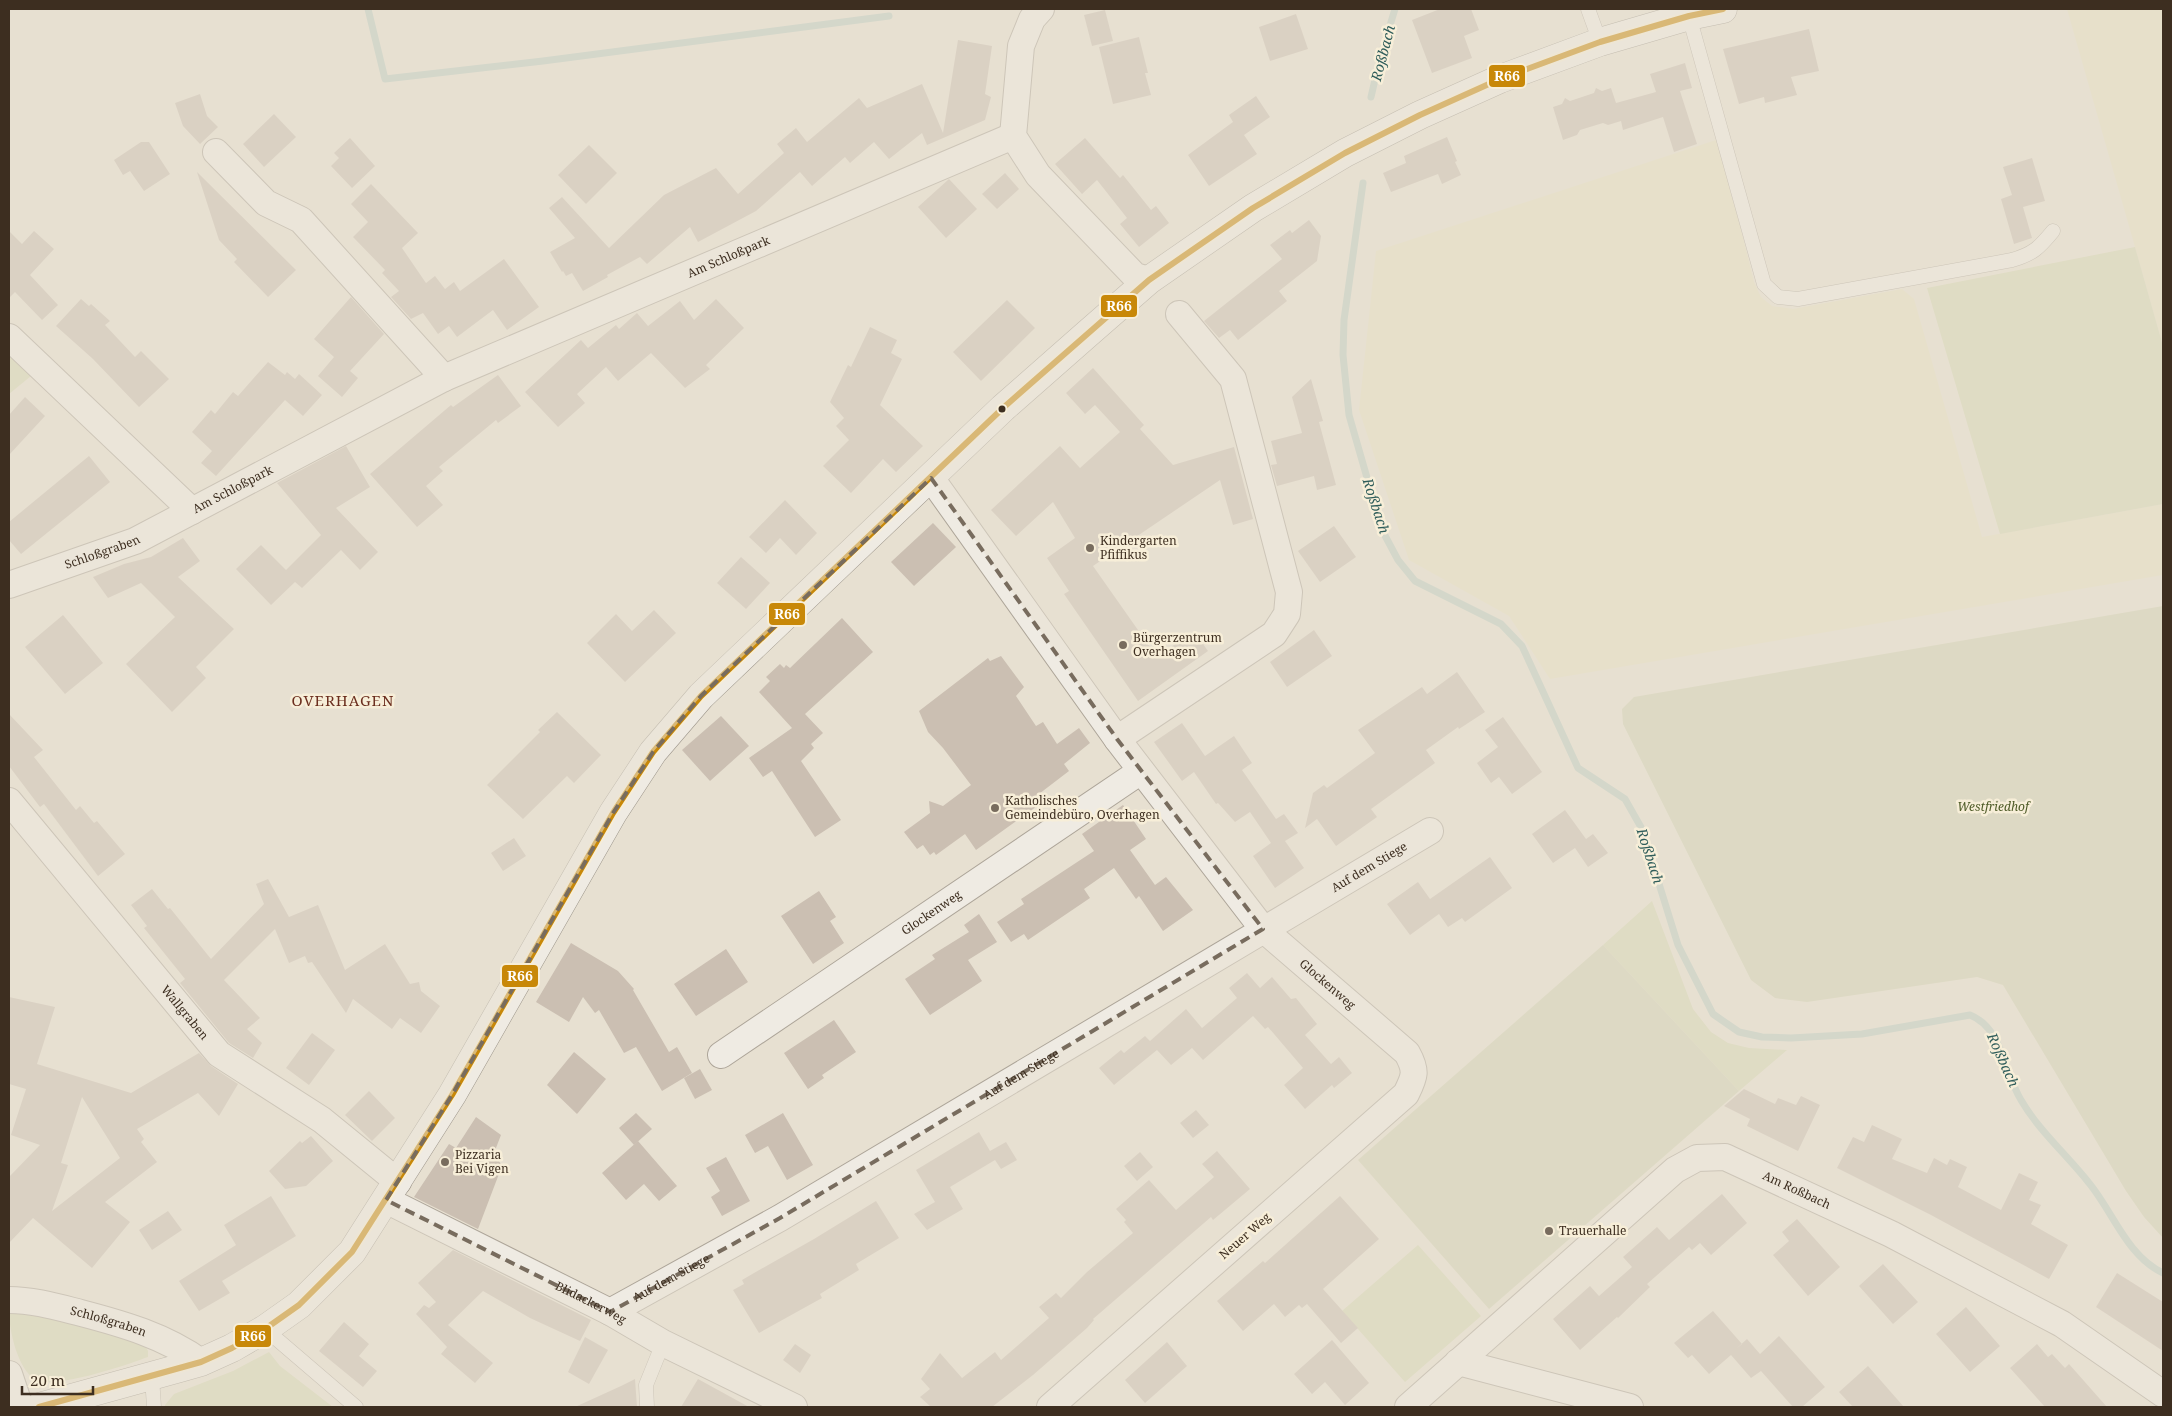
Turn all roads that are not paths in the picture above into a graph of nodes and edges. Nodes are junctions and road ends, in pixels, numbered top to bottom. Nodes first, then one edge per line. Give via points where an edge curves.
1 (1041, 9) edge
2 (1588, 9) edge
3 (1723, 9) edge
4 (1689, 16) junction
5 (1600, 42) junction
6 (1013, 136) junction
7 (216, 152) dead end
8 (2053, 231) dead end
9 (1149, 280) junction
10 (1179, 314) dead end
11 (9, 337) edge
12 (444, 378) junction
13 (931, 478) junction
14 (192, 512) junction
15 (9, 585) edge
16 (1117, 740) junction
17 (1141, 770) junction
18 (9, 801) edge
19 (1430, 831) dead end
20 (1263, 929) junction
21 (1407, 1053) joint
22 (721, 1055) dead end
23 (392, 1191) junction
24 (9, 1300) edge
25 (610, 1312) junction
26 (265, 1329) junction
27 (663, 1343) junction
28 (202, 1362) junction
29 (1458, 1362) junction
30 (9, 1374) edge
31 (152, 1376) junction
32 (2163, 1394) edge
33 (51, 1406) edge
34 (20, 1407) edge
35 (154, 1407) edge
36 (356, 1407) edge
37 (647, 1407) edge
38 (792, 1407) edge
39 (1050, 1407) edge
40 (1408, 1407) edge
41 (1630, 1407) edge

1 - 6 street via 1032,19 1021,46
2 - 5 lane
3 - 4 main road
4 - 5 main road
4 - 8 lane via 1764,284 1778,297 1798,299 2012,260 2028,256 2040,248
5 - 9 main road via 1500,79 1345,153 1253,208
6 - 9 street via 1038,175 1135,276
6 - 12 street, Am Schloßpark
7 - 12 street via 266,203 301,220
9 - 13 main road via 1003,408
10 - 16 street via 1233,379 1288,592 1287,614 1274,634
11 - 14 street, Am Schloßpark
12 - 14 street, Am Schloßpark
13 - 16 street, Glockenweg
13 - 23 main road via 701,696 653,752 613,813 452,1095
14 - 15 street, Schloßgraben via 135,541
16 - 17 street, Glockenweg
17 - 20 street, Glockenweg
17 - 22 street, Glockenweg
18 - 23 street, Wallgraben via 218,1054 322,1120
19 - 20 street, Auf dem Stiege
20 - 21 street, Glockenweg
20 - 25 street, Auf dem Stiege via 780,1218
21 - 39 street, Neuer Weg via 1414,1066 1414,1079 1406,1094
23 - 25 street, Blidackerweg
23 - 26 main road via 352,1252 299,1304
24 - 28 street, Schloßgraben via 50,1305 120,1323 164,1340
25 - 27 street, Blidackerweg
26 - 28 main road
26 - 36 lane
27 - 37 lane via 646,1385
27 - 38 street, Blidackerweg
28 - 31 main road
29 - 32 street, Am Roßbach via 1675,1170 1697,1158 1725,1158 1891,1234 2062,1324
29 - 40 street, Am Roßbach
29 - 41 street
30 - 34 street
31 - 33 main road
31 - 35 lane

